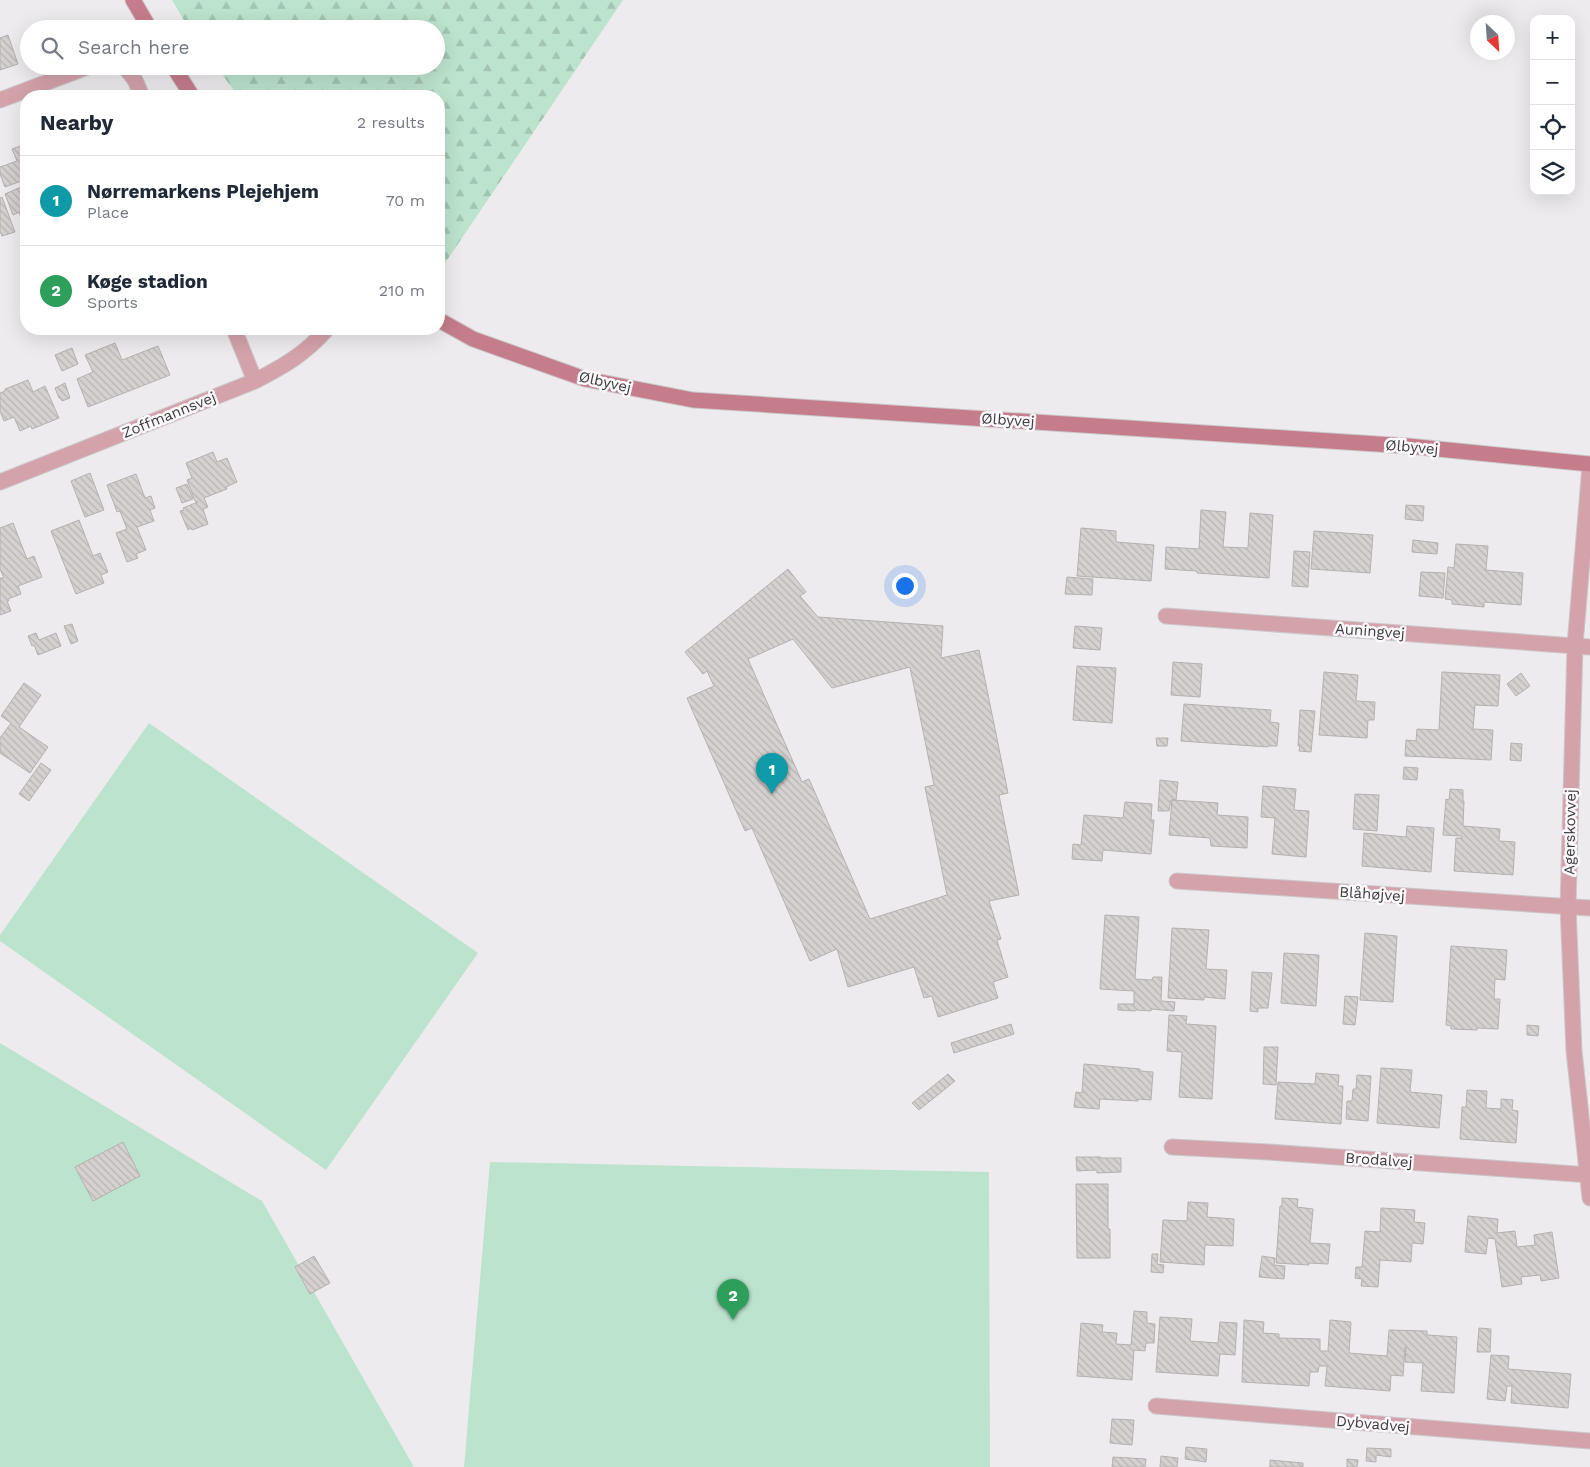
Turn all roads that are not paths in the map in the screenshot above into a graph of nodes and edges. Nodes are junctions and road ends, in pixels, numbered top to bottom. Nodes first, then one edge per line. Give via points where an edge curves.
1 (133, 0) edge
2 (145, 20) edge
3 (66, 75) edge
4 (131, 75) edge
5 (179, 75) edge
6 (26, 90) edge
7 (139, 90) edge
8 (188, 90) edge
9 (20, 92) edge
10 (0, 100) edge
11 (445, 323) edge
12 (236, 335) edge
13 (321, 335) edge
14 (255, 381) junction
15 (1590, 465) edge
16 (0, 482) edge
17 (1166, 616) dead end
18 (1582, 646) edge
19 (1177, 881) dead end
20 (1568, 907) junction
21 (1590, 908) edge
22 (1172, 1147) dead end
23 (1588, 1174) edge
24 (1590, 1198) edge
25 (1156, 1406) dead end
26 (1590, 1441) edge

1 - 2 street
3 - 6 street
4 - 7 street
5 - 8 street
9 - 10 street
11 - 15 street, Ølbyvej via 473,339 585,380 692,400 1408,446
12 - 14 street
13 - 14 street, Zoffmannsvej via 287,364
14 - 16 street, Zoffmannsvej
15 - 18 street, Agerskovvej
17 - 18 street, Auningvej
18 - 20 street, Agerskovvej
19 - 20 street, Blåhøjvej
20 - 21 street, Blåhøjvej
20 - 23 street, Agerskovvej via 1574,1051
22 - 23 street, Brodalvej
23 - 24 street, Agerskovvej
25 - 26 street, Dybvadvej

